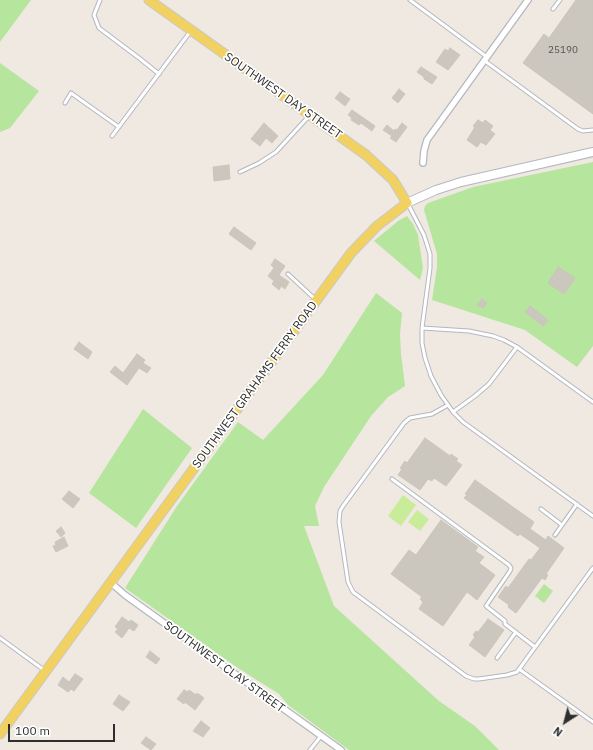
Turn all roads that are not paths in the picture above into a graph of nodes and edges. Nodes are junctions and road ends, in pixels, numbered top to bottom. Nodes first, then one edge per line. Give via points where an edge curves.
1 (100, 0) edge
2 (149, 0) edge
3 (410, 0) edge
4 (528, 0) edge
5 (560, 0) edge
6 (553, 9) dead end
7 (191, 30) junction
8 (486, 59) junction
9 (159, 74) junction
10 (65, 103) dead end
11 (310, 115) junction
12 (119, 127) junction
13 (593, 130) edge
14 (112, 136) dead end
15 (593, 152) edge
16 (423, 163) dead end
17 (240, 172) dead end
18 (407, 203) junction
19 (288, 274) dead end
20 (316, 300) junction
21 (422, 328) junction
22 (517, 347) junction
23 (593, 402) edge
24 (448, 405) junction
25 (453, 412) junction
26 (392, 479) dead end
27 (577, 504) junction
28 (542, 509) dead end
29 (593, 516) edge
30 (562, 525) junction
31 (555, 535) dead end
32 (593, 568) edge
33 (110, 582) junction
34 (516, 632) junction
35 (0, 638) edge
36 (535, 647) junction
37 (497, 658) dead end
38 (519, 669) junction
39 (46, 671) junction
40 (593, 722) edge
41 (0, 734) edge
42 (321, 736) junction
43 (310, 750) edge
44 (340, 750) edge

1 - 9 lane via 94,15 99,28
2 - 7 main road, SOUTHWEST DAY STREET
3 - 8 lane
4 - 8 street
5 - 6 lane
7 - 9 lane
7 - 11 main road, SOUTHWEST DAY STREET
8 - 13 lane via 578,129
8 - 16 street via 427,140
9 - 12 lane
10 - 12 lane via 71,93
11 - 17 lane via 276,152
11 - 18 main road, SOUTHWEST DAY STREET via 366,154 393,180
12 - 14 lane
15 - 18 main road, SOUTHWEST GRAHAMS FERRY ROAD via 461,182
18 - 20 main road, SOUTHWEST GRAHAMS FERRY ROAD via 367,236
18 - 21 lane via 424,235 430,254
19 - 20 lane
20 - 33 main road, SOUTHWEST GRAHAMS FERRY ROAD
21 - 22 lane via 482,333
21 - 24 lane via 425,358 434,382
22 - 23 lane
22 - 25 lane via 489,384
24 - 25 lane
24 - 38 lane via 432,414 407,420 343,506 339,522 349,587 357,596 470,678 515,674
25 - 27 lane via 463,422
26 - 34 lane via 510,566 510,571 486,606
27 - 29 lane
27 - 30 lane
28 - 30 lane
30 - 31 lane
32 - 36 lane
33 - 39 main road, SOUTHWEST GRAHAMS FERRY ROAD
33 - 42 street, SOUTHWEST CLAY STREET
34 - 36 lane
34 - 37 lane
35 - 39 lane
36 - 38 lane
38 - 40 lane
39 - 41 main road, SOUTHWEST GRAHAMS FERRY ROAD
42 - 43 lane
42 - 44 street, SOUTHWEST CLAY STREET

